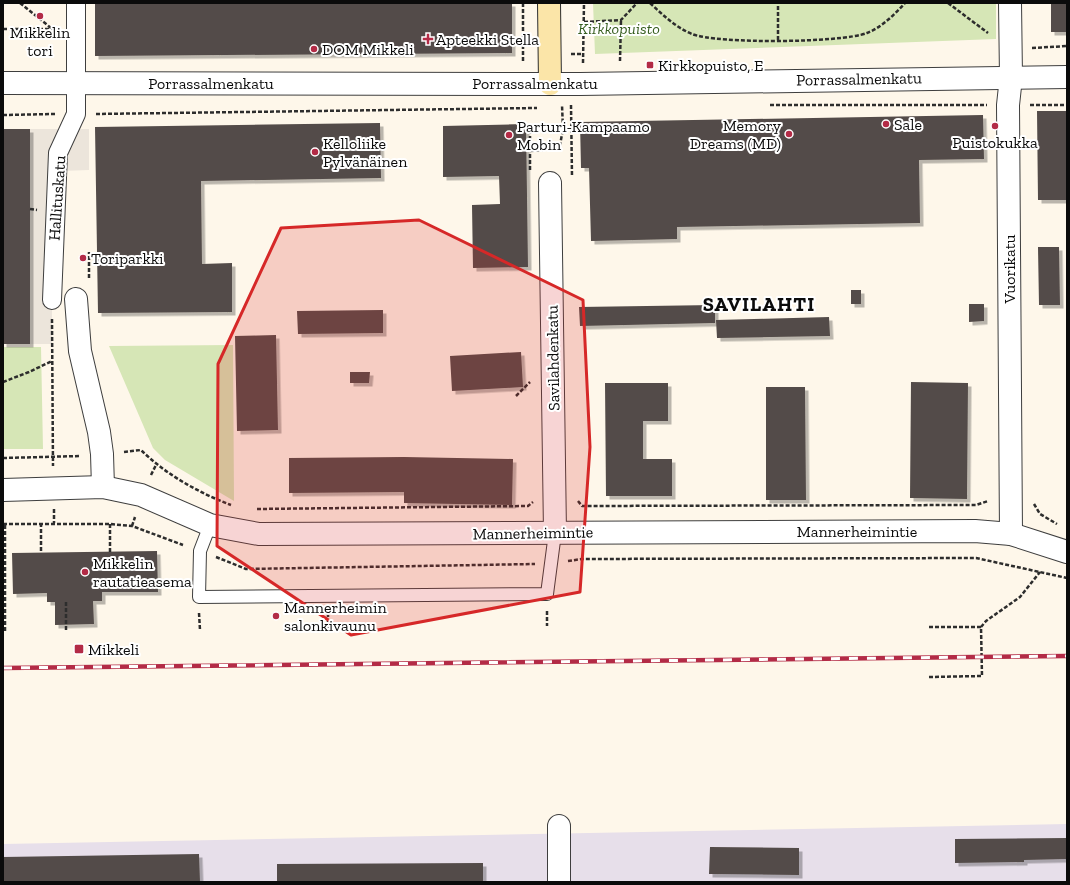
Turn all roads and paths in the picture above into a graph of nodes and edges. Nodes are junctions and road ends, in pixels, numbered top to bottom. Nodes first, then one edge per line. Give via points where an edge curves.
1 (20, 3) edge
2 (76, 3) edge
3 (523, 3) edge
4 (549, 3) edge
5 (584, 3) edge
6 (637, 3) edge
7 (650, 3) edge
8 (778, 3) edge
9 (905, 3) edge
10 (948, 3) edge
11 (1010, 3) edge
12 (621, 20) junction
13 (76, 28) junction
14 (3, 29) edge
15 (51, 29) junction
16 (778, 40) junction
17 (1067, 46) edge
18 (1010, 51) junction
19 (620, 65) dead end
20 (1011, 77) junction
21 (1067, 77) edge
22 (3, 83) edge
23 (76, 83) junction
24 (523, 83) junction
25 (550, 84) junction
26 (562, 105) dead end
27 (571, 105) dead end
28 (522, 109) dead end
29 (76, 114) junction
30 (3, 115) edge
31 (530, 124) dead end
32 (572, 126) dead end
33 (530, 137) dead end
34 (530, 151) dead end
35 (550, 184) dead end
36 (89, 252) dead end
37 (88, 278) dead end
38 (76, 299) dead end
39 (52, 300) joint
40 (52, 361) junction
41 (532, 380) dead end
42 (3, 382) edge
43 (516, 396) dead end
44 (3, 458) edge
45 (102, 487) junction
46 (3, 490) edge
47 (41, 523) junction
48 (4, 524) edge
49 (110, 524) junction
50 (210, 525) junction
51 (555, 533) junction
52 (1010, 534) junction
53 (200, 551) junction
54 (41, 552) dead end
55 (110, 552) dead end
56 (1067, 552) edge
57 (549, 564) junction
58 (1040, 572) junction
59 (1067, 578) edge
60 (66, 602) dead end
61 (328, 623) dead end
62 (929, 627) dead end
63 (981, 627) junction
64 (328, 628) dead end
65 (5, 631) dead end
66 (66, 631) dead end
67 (929, 677) dead end
68 (559, 826) dead end
69 (559, 882) edge

1 - 15 path
2 - 13 street, Hallituskatu
3 - 24 path
4 - 25 main road
5 - 12 path via 584,22
6 - 12 path
7 - 16 path via 678,27 705,39
8 - 16 path
9 - 16 path via 879,27 857,36
10 - 18 path
11 - 18 street, Vuorikatu
12 - 19 path
13 - 15 path
13 - 23 street, Hallituskatu
14 - 15 path
17 - 18 path
18 - 20 street, Vuorikatu
20 - 21 street, Porrassalmenkatu
20 - 25 street, Porrassalmenkatu
20 - 52 street, Vuorikatu via 1008,105
22 - 23 street, Porrassalmenkatu
23 - 24 street, Porrassalmenkatu
23 - 29 street, Hallituskatu
24 - 25 street, Porrassalmenkatu
24 - 28 path
26 - 34 path via 563,129 560,145 552,149
27 - 32 path
29 - 30 path
29 - 39 street, Hallituskatu via 58,153
31 - 33 path
35 - 51 street, Savilahdenkatu
36 - 37 path
38 - 45 street via 80,351 99,432
39 - 40 path
40 - 42 path
40 - 44 path via 52,458
41 - 43 path
45 - 46 street, Mannerheimintie
45 - 50 street, Mannerheimintie via 142,495
47 - 48 path
47 - 49 path
47 - 54 path
48 - 65 path
49 - 53 path via 132,526
49 - 55 path
50 - 51 street, Mannerheimintie via 259,534
50 - 53 lane
51 - 52 street, Mannerheimintie via 976,531
51 - 57 lane
52 - 56 street, Mannerheimintie
53 - 57 path via 246,568
53 - 57 lane via 199,597 547,594
57 - 58 path via 582,559 976,558
58 - 59 path
58 - 63 path via 1020,597 986,620
60 - 66 path
61 - 64 path
62 - 63 path
63 - 67 path via 982,676
68 - 69 street

